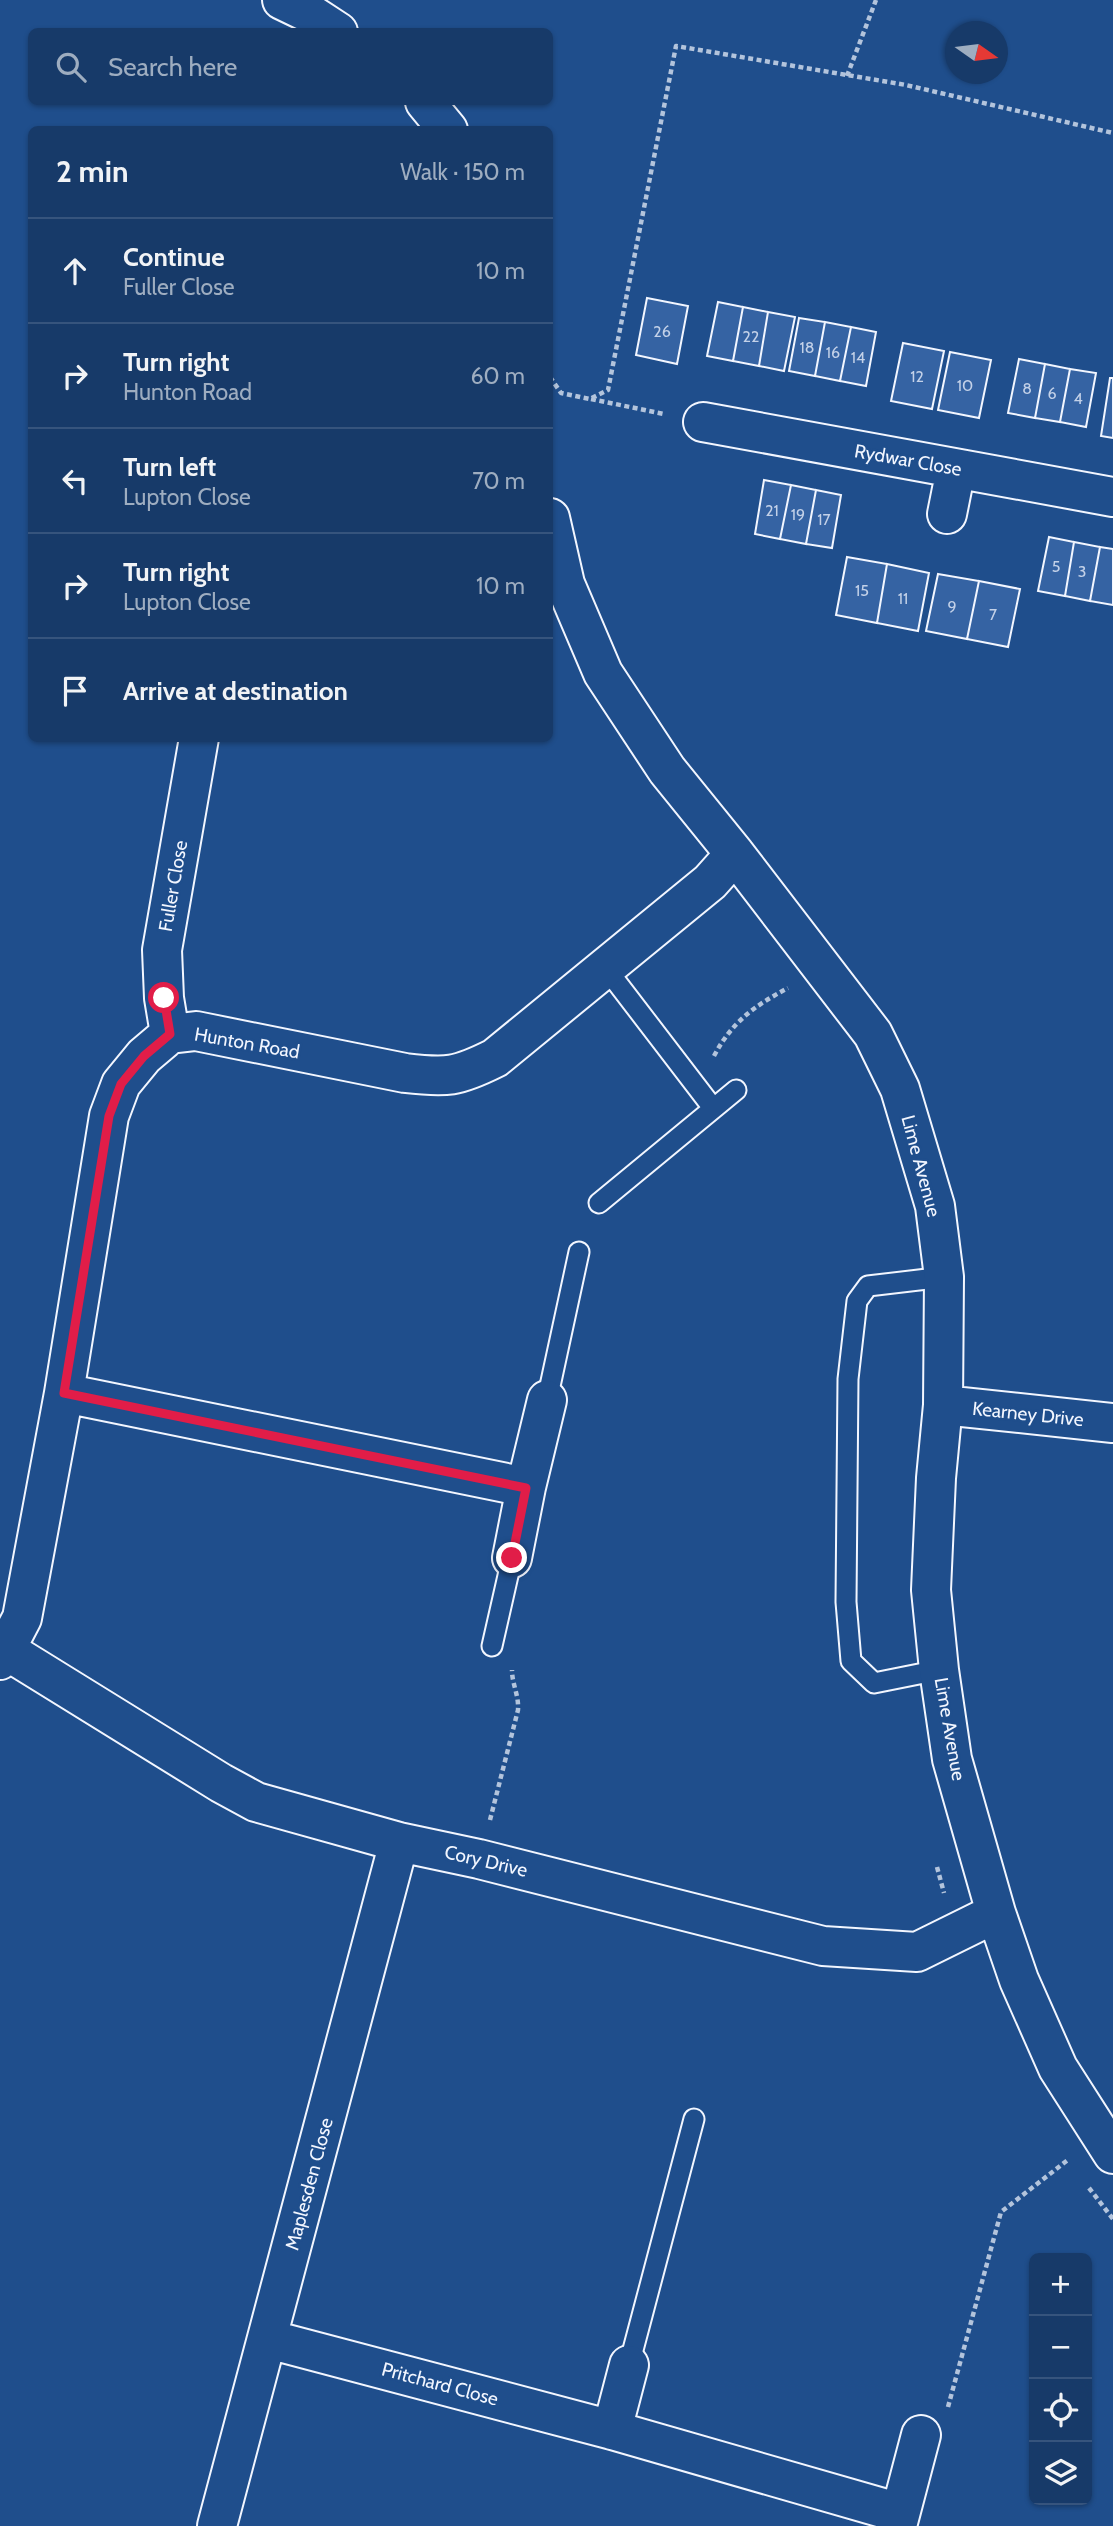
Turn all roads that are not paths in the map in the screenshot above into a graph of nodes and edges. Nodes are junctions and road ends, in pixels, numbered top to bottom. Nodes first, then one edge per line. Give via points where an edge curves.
1 (427, 105) edge
2 (445, 126) edge
3 (703, 422) road end
4 (956, 468) junction
5 (1113, 497) edge
6 (947, 514) dead end
7 (553, 531) edge
8 (199, 742) edge
9 (735, 854) junction
10 (605, 967) junction
11 (170, 1034) junction
12 (736, 1090) dead end
13 (713, 1108) junction
14 (600, 1203) dead end
15 (579, 1252) dead end
16 (944, 1277) junction
17 (64, 1393) junction
18 (547, 1400) joint
19 (943, 1405) junction
20 (1113, 1423) edge
21 (526, 1488) junction
22 (512, 1558) joint
23 (492, 1646) dead end
24 (3, 1655) edge
25 (939, 1670) junction
26 (399, 1842) junction
27 (996, 1913) junction
28 (694, 2119) dead end
29 (1113, 2154) edge
30 (268, 2339) junction
31 (629, 2365) joint
32 (934, 2422) road end
33 (612, 2430) junction
34 (899, 2519) edge
35 (217, 2526) edge

1 - 2 street
3 - 4 street, Rydwar Close
4 - 5 street, Rydwar Close
4 - 6 street
7 - 9 street, Lime Avenue via 565,584 603,673 667,770
8 - 11 street, Fuller Close via 162,950
9 - 10 street, Hunton Road via 710,882
9 - 16 street, Lime Avenue via 873,1034 900,1089 935,1206
10 - 11 street, Hunton Road via 495,1058 465,1073 437,1077 405,1073 196,1031
10 - 13 lane
11 - 17 street, Hunton Road via 121,1084 109,1116
12 - 13 lane
13 - 14 lane
15 - 18 lane
16 - 19 street, Lime Avenue
16 - 25 lane via 868,1286 857,1301 848,1379 846,1602 851,1661 874,1683
17 - 21 street
17 - 24 street, Hunton Road via 22,1618
18 - 21 street
19 - 20 street, Kearney Drive
19 - 25 street, Lime Avenue via 931,1590
21 - 22 street
22 - 23 lane
24 - 26 street, Cory Drive via 256,1802
25 - 27 street, Lime Avenue via 952,1759
26 - 27 street, Cory Drive via 823,1946 917,1952
26 - 30 street, Maplesden Close
27 - 29 street, Lime Avenue via 1019,1980 1058,2068
28 - 31 lane
30 - 33 street, Pritchard Close
30 - 35 street, Maplesden Close
31 - 33 street
32 - 34 street, Pritchard Close
33 - 34 street, Pritchard Close

